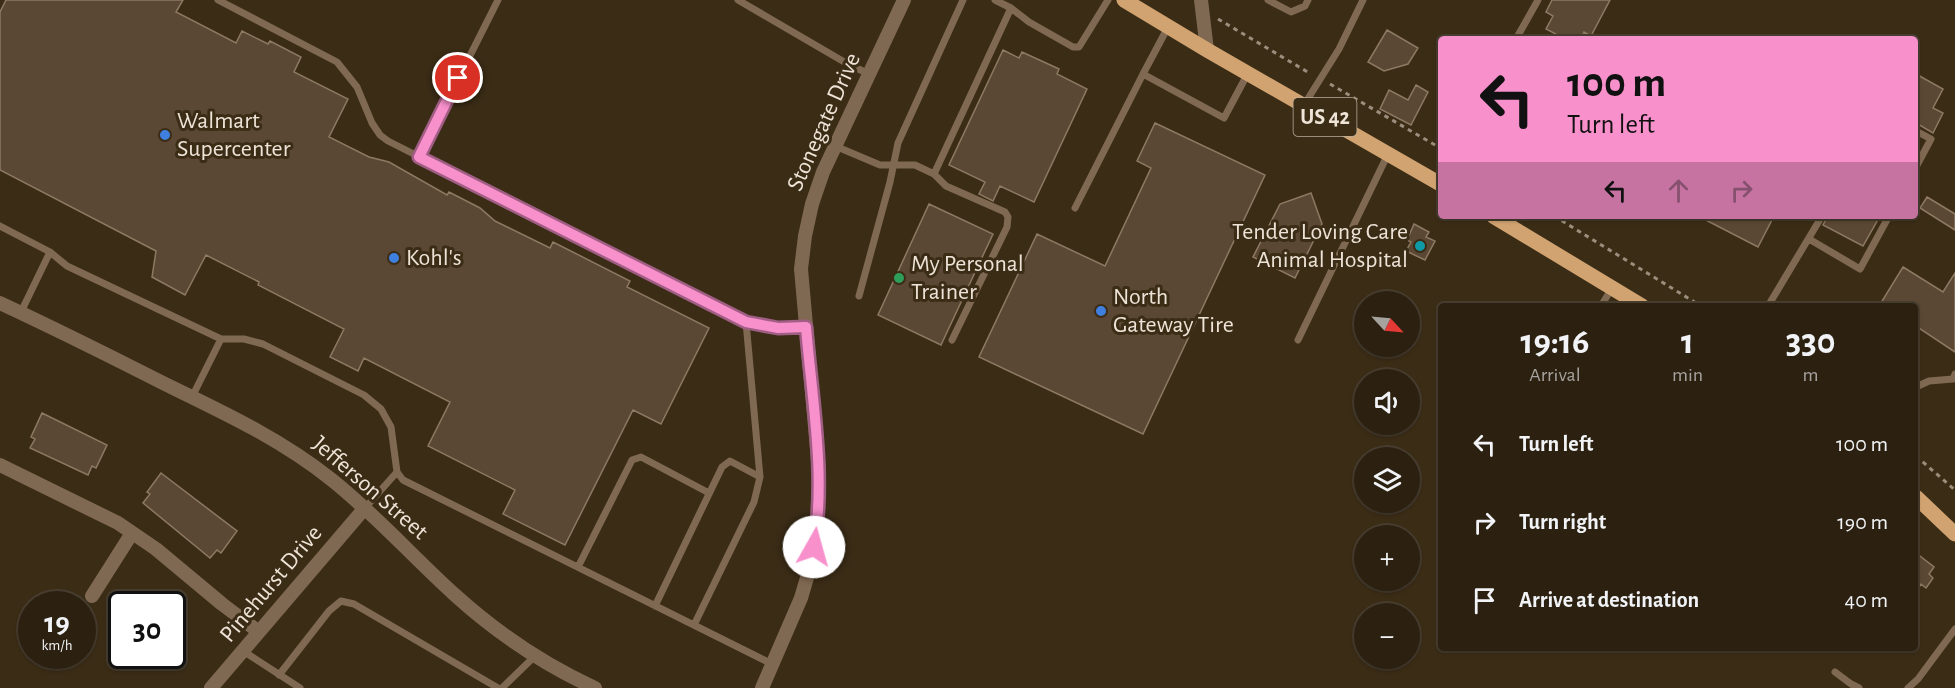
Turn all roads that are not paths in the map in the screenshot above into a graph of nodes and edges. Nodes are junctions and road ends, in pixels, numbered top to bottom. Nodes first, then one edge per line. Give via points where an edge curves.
1 (219, 0) edge
2 (498, 0) edge
3 (738, 0) edge
4 (904, 0) edge
5 (963, 0) edge
6 (995, 0) edge
7 (1108, 0) edge
8 (1126, 0) edge
9 (1201, 0) edge
10 (1268, 0) edge
11 (1308, 0) edge
12 (1363, 0) edge
13 (1538, 0) edge
14 (1011, 8) junction
15 (1168, 27) junction
16 (1518, 36) edge
17 (1207, 50) junction
18 (1248, 73) junction
19 (869, 74) junction
20 (1143, 74) junction
21 (1304, 105) junction
22 (1918, 132) edge
23 (835, 146) junction
24 (1388, 154) junction
25 (419, 157) junction
26 (1918, 163) edge
27 (894, 165) junction
28 (934, 174) junction
29 (1438, 179) edge
30 (1075, 208) dead end
31 (1498, 219) edge
32 (1820, 219) edge
33 (1887, 219) edge
34 (0, 226) edge
35 (1809, 239) junction
36 (50, 252) junction
37 (1612, 288) junction
38 (859, 296) dead end
39 (0, 303) edge
40 (1603, 303) edge
41 (1637, 303) edge
42 (1770, 303) edge
43 (21, 312) junction
44 (746, 322) junction
45 (806, 327) junction
46 (221, 339) junction
47 (952, 340) dead end
48 (1298, 340) dead end
49 (1955, 374) edge
50 (1918, 386) edge
51 (192, 397) junction
52 (0, 465) edge
53 (397, 472) junction
54 (760, 477) junction
55 (709, 493) junction
56 (1918, 499) edge
57 (364, 508) junction
58 (132, 533) junction
59 (1955, 533) edge
60 (578, 567) junction
61 (95, 591) edge
62 (655, 606) junction
63 (694, 625) junction
64 (1955, 629) edge
65 (259, 632) junction
66 (243, 651) junction
67 (534, 656) junction
68 (773, 665) junction
69 (1835, 672) dead end
70 (279, 675) junction
71 (211, 688) edge
72 (300, 688) edge
73 (500, 688) edge
74 (595, 688) edge
75 (762, 688) edge
76 (1859, 688) edge
77 (1908, 688) edge

1 - 25 lane via 337,62 357,87 380,135
2 - 25 lane
3 - 19 lane
4 - 19 street, Stonegate Drive
5 - 27 lane via 898,143
6 - 14 lane
7 - 14 lane via 1079,47 1029,22
8 - 15 main road, US 42
9 - 17 street
10 - 11 lane via 1291,12 1305,6
12 - 21 lane via 1339,49
13 - 16 lane
14 - 28 lane
15 - 17 main road, US 42
15 - 20 lane
17 - 18 main road, US 42
18 - 20 lane via 1224,118
18 - 21 main road, US 42
19 - 23 street, Stonegate Drive
20 - 30 lane
21 - 24 main road, US 42
22 - 26 lane via 1930,139
23 - 27 lane via 880,165
23 - 45 street, Stonegate Drive via 812,204 805,236 801,269
24 - 29 main road, US 42
24 - 48 lane
25 - 44 lane
27 - 28 lane via 915,165
27 - 38 lane
28 - 47 lane via 946,186 1005,212 1008,217 1007,227
31 - 37 main road
32 - 35 lane
33 - 35 lane via 1860,269
34 - 36 lane
35 - 42 lane
36 - 43 lane
36 - 46 lane via 67,266
37 - 40 lane
37 - 41 main road
39 - 43 street, Jefferson Street
43 - 51 street, Jefferson Street
44 - 45 lane
44 - 54 lane
45 - 68 street, Stonegate Drive via 819,472 817,530 801,598
46 - 51 lane
46 - 53 lane via 263,344 364,396 381,409 392,427
49 - 50 lane via 1953,378
51 - 57 street, Jefferson Street via 295,452
52 - 58 street
53 - 57 lane
53 - 60 lane via 403,480
54 - 55 lane via 730,461 722,467
54 - 63 lane via 754,502
55 - 60 lane via 640,458 632,460
55 - 62 lane
56 - 59 main road
57 - 65 street, Pinehurst Drive
57 - 67 street, Jefferson Street via 455,595
58 - 61 street
58 - 65 street
60 - 62 lane
62 - 63 lane
63 - 68 lane
64 - 77 lane
65 - 66 street, Pinehurst Drive
66 - 70 lane
66 - 71 street, Pinehurst Drive
67 - 73 lane
67 - 74 street, Jefferson Street
68 - 75 street, Stonegate Drive
69 - 76 lane
70 - 72 lane
70 - 73 lane via 341,601 354,604

